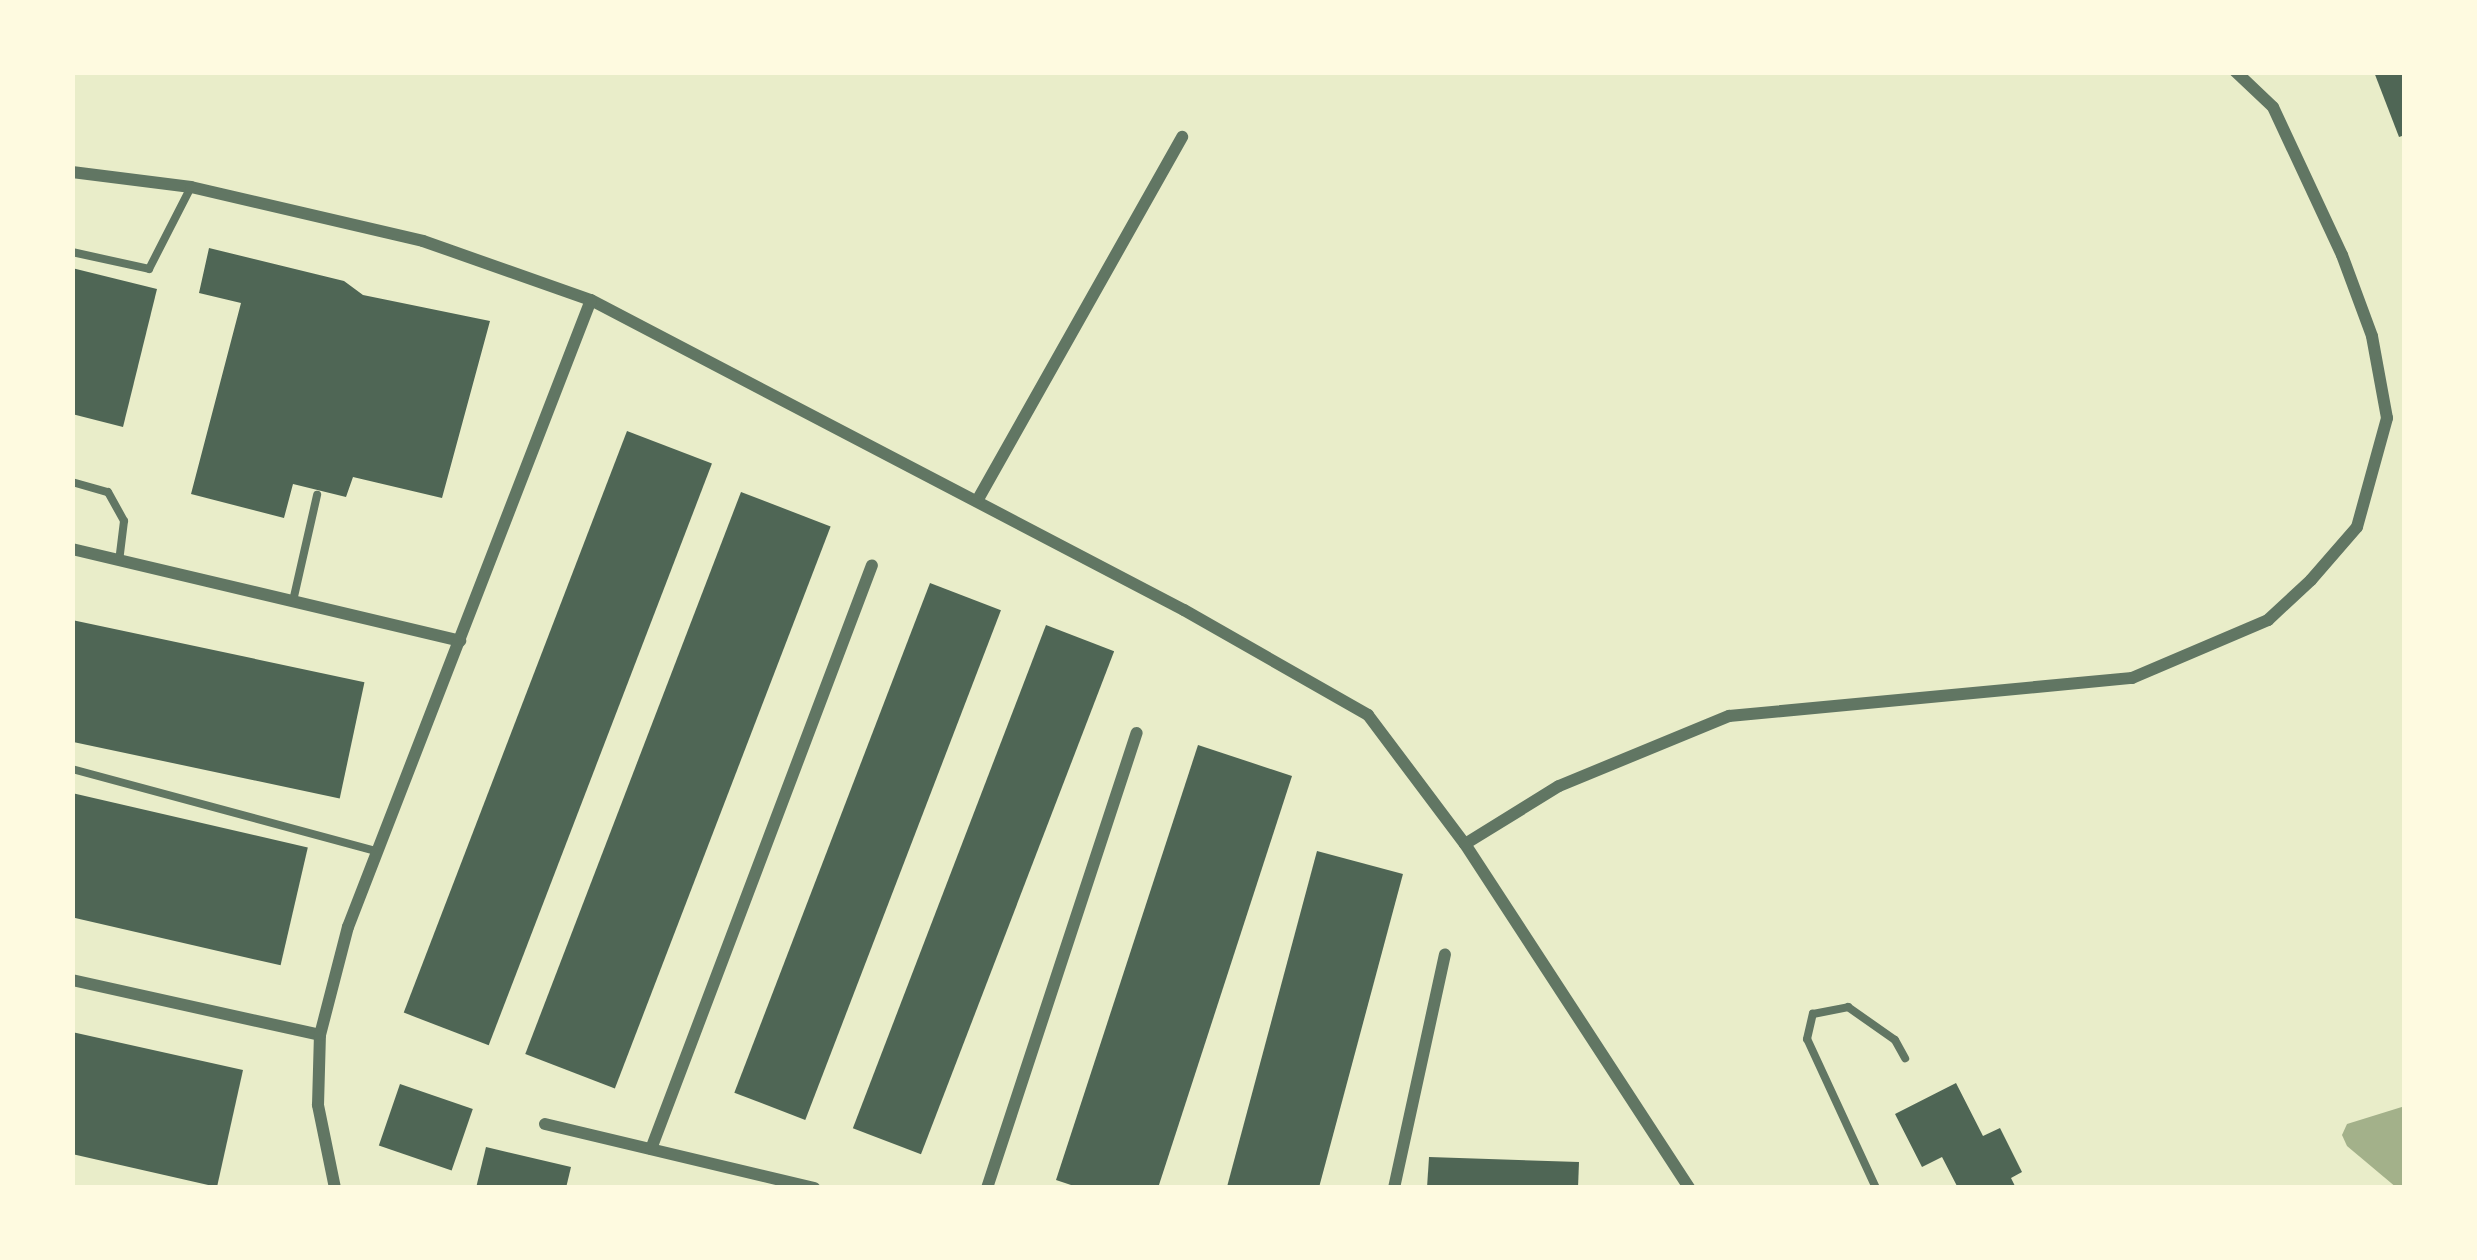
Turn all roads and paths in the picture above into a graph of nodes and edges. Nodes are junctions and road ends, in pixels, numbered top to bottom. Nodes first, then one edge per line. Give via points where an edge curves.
1 (2236, 72) edge
2 (1182, 137) dead end
3 (72, 172) edge
4 (191, 187) junction
5 (72, 253) edge
6 (591, 300) junction
7 (72, 482) edge
8 (316, 495) dead end
9 (977, 501) junction
10 (72, 549) edge
11 (119, 560) junction
12 (872, 565) dead end
13 (293, 601) junction
14 (460, 641) junction
15 (1137, 733) dead end
16 (72, 769) edge
17 (1465, 844) junction
18 (377, 851) junction
19 (1445, 955) dead end
20 (72, 980) edge
21 (320, 1035) junction
22 (1905, 1058) dead end
23 (544, 1124) dead end
24 (651, 1149) junction
25 (335, 1188) edge
26 (814, 1188) edge
27 (987, 1188) edge
28 (1394, 1188) edge
29 (1689, 1188) edge
30 (1876, 1188) edge

1 - 17 street via 2273,107 2342,256 2372,336 2387,418 2357,527 2311,580 2268,620 2132,678 1729,716 1559,786
2 - 9 street
3 - 4 street
4 - 5 lane via 149,269
4 - 6 street via 423,241
6 - 9 street
6 - 14 street
7 - 11 lane via 108,491 124,520
8 - 13 lane
9 - 17 street via 1368,715
10 - 11 street
11 - 13 street
12 - 24 street
13 - 14 street
14 - 18 street
15 - 27 street
16 - 18 lane
17 - 29 street
18 - 21 street
19 - 28 street
20 - 21 street
21 - 25 street via 319,1105
22 - 30 lane via 1895,1040 1848,1007 1813,1014 1807,1039
23 - 24 street
24 - 26 street

